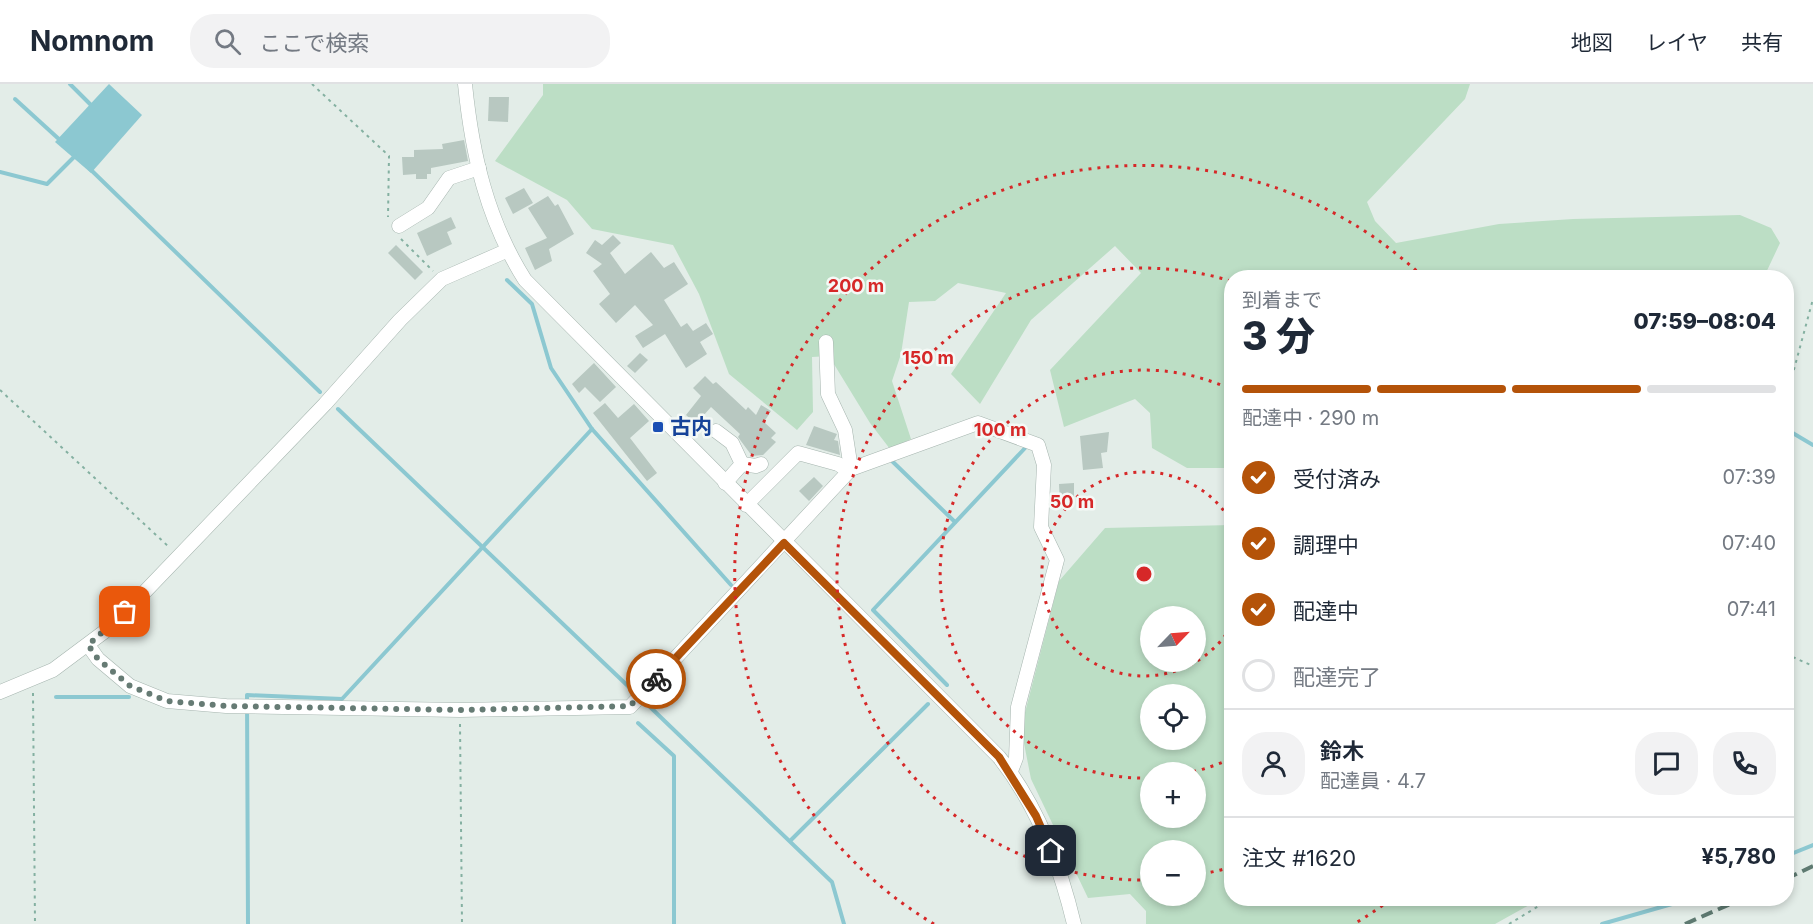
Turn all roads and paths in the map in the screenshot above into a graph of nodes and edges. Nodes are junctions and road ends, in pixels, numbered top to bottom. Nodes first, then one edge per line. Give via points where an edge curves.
1 (312, 84) edge
2 (465, 84) edge
3 (389, 156) dead end
4 (479, 168) junction
5 (399, 226) dead end
6 (506, 251) junction
7 (1813, 299) edge
8 (826, 342) dead end
9 (1794, 369) edge
10 (0, 390) edge
11 (716, 430) dead end
12 (742, 464) junction
13 (761, 464) dead end
14 (850, 470) junction
15 (725, 483) junction
16 (746, 505) junction
17 (784, 543) junction
18 (178, 555) junction
19 (88, 645) junction
20 (1794, 658) edge
21 (1813, 666) edge
22 (29, 681) junction
23 (0, 692) edge
24 (460, 710) junction
25 (1011, 771) junction
26 (1539, 906) edge
27 (35, 924) edge
28 (462, 924) edge
29 (1074, 924) edge
30 (1509, 924) edge

1 - 3 path
2 - 4 street
4 - 5 street via 450,178 428,208
4 - 6 street via 488,207
6 - 15 street via 525,280
6 - 18 street via 442,279
7 - 9 path
8 - 14 street via 828,394 845,430
10 - 18 path
11 - 12 street via 732,443
12 - 13 street
12 - 15 street
14 - 16 street via 798,453
14 - 17 street
14 - 25 street via 978,423 1038,445 1044,465 1041,527 1057,560 1018,707 1017,758
15 - 16 street
16 - 17 street
17 - 24 street via 630,706
17 - 25 street
18 - 19 street via 112,626
19 - 22 street via 53,670
19 - 24 street via 98,659 130,686 167,701 226,706
20 - 21 path
22 - 23 street
22 - 27 path via 34,700
24 - 28 path
25 - 29 street via 1051,851
26 - 30 path

